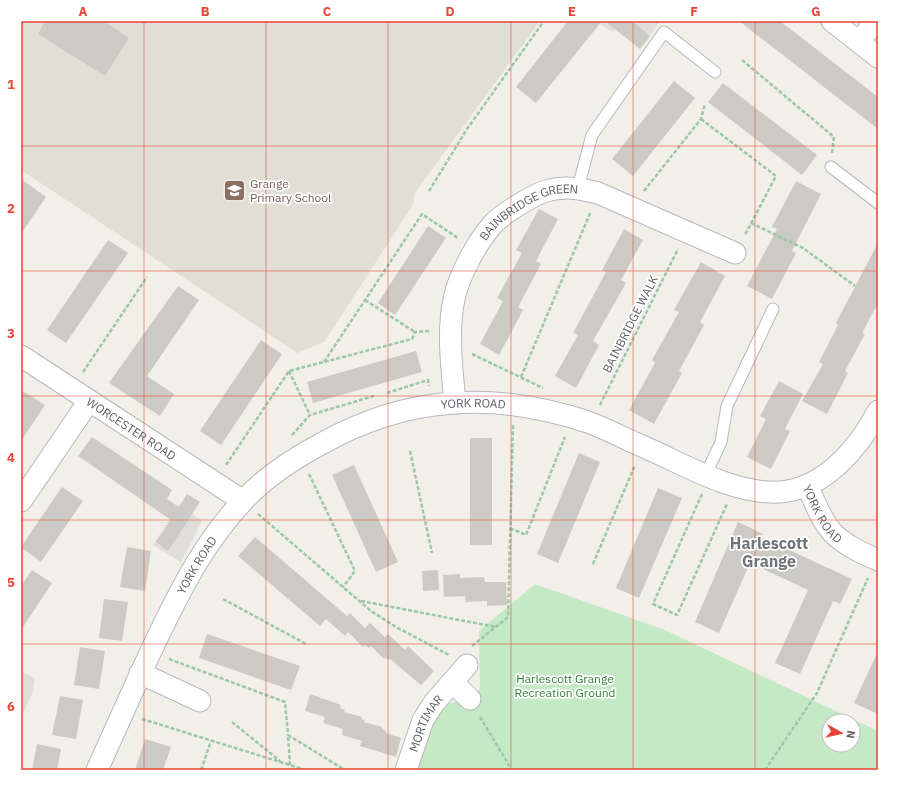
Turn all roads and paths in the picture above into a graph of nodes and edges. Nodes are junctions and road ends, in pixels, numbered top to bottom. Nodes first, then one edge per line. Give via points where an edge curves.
1 (544, 21) edge
2 (832, 21) edge
3 (876, 21) edge
4 (859, 41) junction
5 (878, 57) edge
6 (742, 60) dead end
7 (715, 72) dead end
8 (705, 104) dead end
9 (701, 119) junction
10 (831, 167) joint
11 (578, 188) junction
12 (429, 191) dead end
13 (598, 193) junction
14 (878, 203) edge
15 (630, 209) junction
16 (751, 223) junction
17 (686, 232) junction
18 (475, 250) junction
19 (735, 253) joint
20 (146, 277) dead end
21 (855, 286) dead end
22 (365, 300) junction
23 (773, 309) dead end
24 (415, 332) junction
25 (450, 336) junction
26 (21, 356) edge
27 (324, 362) junction
28 (289, 371) junction
29 (521, 377) junction
30 (72, 389) junction
31 (548, 390) dead end
32 (89, 401) junction
33 (455, 402) junction
34 (514, 404) junction
35 (878, 411) edge
36 (310, 415) dead end
37 (582, 420) junction
38 (643, 446) junction
39 (410, 451) dead end
40 (300, 456) junction
41 (708, 475) junction
42 (214, 482) junction
43 (807, 485) junction
44 (735, 486) junction
45 (21, 501) edge
46 (243, 501) junction
47 (510, 528) junction
48 (432, 553) dead end
49 (877, 560) edge
50 (593, 564) dead end
51 (343, 587) junction
52 (223, 599) dead end
53 (360, 601) junction
54 (496, 627) junction
55 (306, 644) dead end
56 (150, 652) junction
57 (462, 662) junction
58 (140, 673) junction
59 (452, 682) junction
60 (470, 699) joint
61 (200, 701) dead end
62 (122, 713) junction
63 (232, 722) dead end
64 (288, 735) junction
65 (211, 741) junction
66 (281, 762) junction
67 (290, 765) junction
68 (96, 770) edge
69 (201, 770) edge
70 (306, 770) edge
71 (345, 770) edge
72 (406, 770) edge
73 (512, 770) edge
74 (765, 770) edge

1 - 12 path via 467,130
2 - 4 street
3 - 4 street
4 - 5 street
6 - 10 path via 834,137
7 - 11 lane via 664,32 592,136
8 - 9 path
9 - 15 path
9 - 16 path via 776,176
10 - 14 lane
11 - 13 street, BAINBRIDGE GREEN
11 - 18 street, BAINBRIDGE GREEN via 549,190 524,202 493,223
13 - 15 street, BAINBRIDGE GREEN
13 - 29 path
15 - 17 street, BAINBRIDGE GREEN
16 - 19 path
16 - 21 path via 803,248
17 - 19 street, BAINBRIDGE GREEN
17 - 37 path, BAINBRIDGE WALK
18 - 22 path via 422,214
18 - 25 street, BAINBRIDGE GREEN via 468,260 454,298
20 - 30 path
22 - 24 path
22 - 27 path
23 - 41 lane via 727,406 721,442
24 - 25 path
24 - 27 path via 412,339
25 - 29 path
25 - 33 street, BAINBRIDGE GREEN
26 - 30 street, WORCESTER ROAD
27 - 28 path
28 - 36 path
28 - 42 path
29 - 31 path
30 - 32 street, WORCESTER ROAD
32 - 42 street, WORCESTER ROAD
32 - 45 street
33 - 34 street, YORK ROAD
33 - 40 street, YORK ROAD via 408,408 375,418 340,433
34 - 37 street, YORK ROAD
34 - 47 path
35 - 43 street via 869,429 851,452 829,472
37 - 38 street, YORK ROAD
37 - 47 path, BAINBRIDGE WALK via 526,535
38 - 41 street, YORK ROAD
38 - 50 path
39 - 48 path
40 - 46 street, YORK ROAD via 273,474
40 - 51 path via 355,571
41 - 44 street, YORK ROAD
41 - 44 path via 653,604 677,615
42 - 46 street, WORCESTER ROAD
43 - 44 street, YORK ROAD via 781,492 753,491
43 - 49 street, YORK ROAD via 832,532 856,550
46 - 51 path
46 - 56 street, YORK ROAD via 214,535 187,577
47 - 54 path via 508,617
49 - 74 path via 817,693
51 - 53 path
52 - 55 path
53 - 54 path
53 - 57 path via 396,627
54 - 57 path
56 - 58 street, YORK ROAD
56 - 64 path via 285,702
57 - 59 street, MORTIMAR
58 - 61 street
58 - 62 street, YORK ROAD
59 - 60 street, MORTIMAR
59 - 72 street, MORTIMAR via 423,720
60 - 73 path
62 - 65 path
62 - 68 street, YORK ROAD
63 - 66 path
64 - 67 path
64 - 71 path
65 - 66 path
65 - 69 path
66 - 67 path
67 - 70 path

